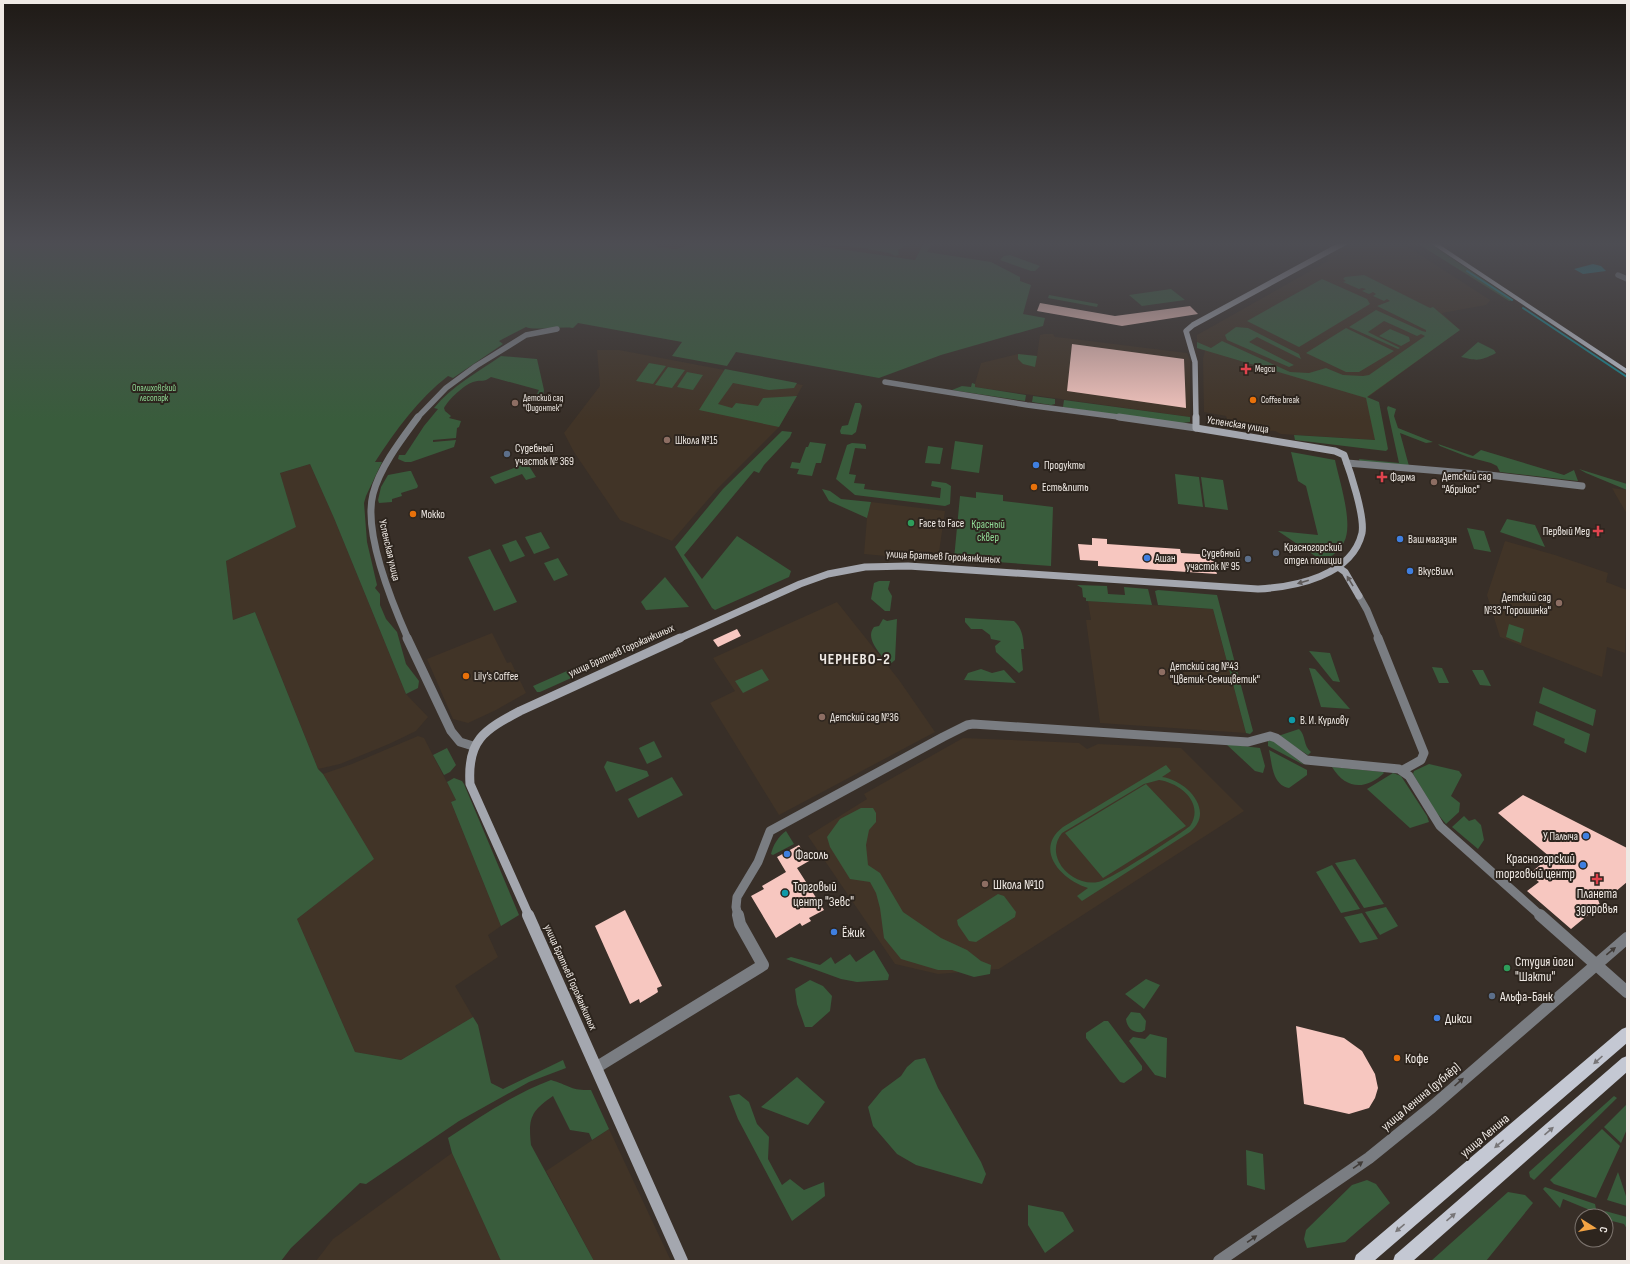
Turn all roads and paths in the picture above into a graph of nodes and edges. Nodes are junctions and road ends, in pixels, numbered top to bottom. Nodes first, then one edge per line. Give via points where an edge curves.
1 (1236, 302) edge
2 (1522, 302) edge
3 (1531, 302) edge
4 (557, 329) dead end
5 (1627, 366) edge
6 (1627, 372) edge
7 (885, 382) dead end
8 (1196, 428) junction
9 (1347, 463) junction
10 (1582, 486) dead end
11 (1338, 567) junction
12 (474, 746) junction
13 (1403, 770) junction
14 (1627, 938) edge
15 (1595, 964) junction
16 (1627, 992) edge
17 (1627, 1034) edge
18 (1627, 1063) edge
19 (597, 1067) junction
20 (682, 1261) edge
21 (1219, 1261) edge
22 (1362, 1261) edge
23 (1400, 1261) edge

1 - 8 street via 1188,328 1186,335 1195,362
2 - 6 main road
3 - 5 main road
4 - 12 street, Успенская улица via 526,335 443,390 402,439 382,472 372,496 373,532 378,556 401,622 456,740
7 - 8 street, Успенская улица
8 - 9 street, Успенская улица via 1336,451 1344,455
9 - 10 street
9 - 11 street, улица Братьев Горожанкиных via 1362,531 1356,547
11 -> 12 street, улица Братьев Горожанкиных via 1309,580 1265,589 908,566 872,565 839,570 800,584 534,704 499,722 485,732
13 -> 11 street via 1421,760 1424,753 1367,610 1345,572
12 - 19 street, улица Братьев Горожанкиных via 469,766 470,784
13 - 15 street via 1440,826
13 - 19 street via 1306,760 1270,736 1248,742 967,725 770,831 758,862 737,897 736,907 740,924 763,965
15 -> 14 street, улица Ленина (дублёр)
15 - 16 street
21 -> 15 street, улица Ленина (дублёр) via 1369,1158 1432,1107
17 -> 22 main road, улица Ленина
23 -> 18 main road
19 - 20 street, улица Братьев Горожанкиных

